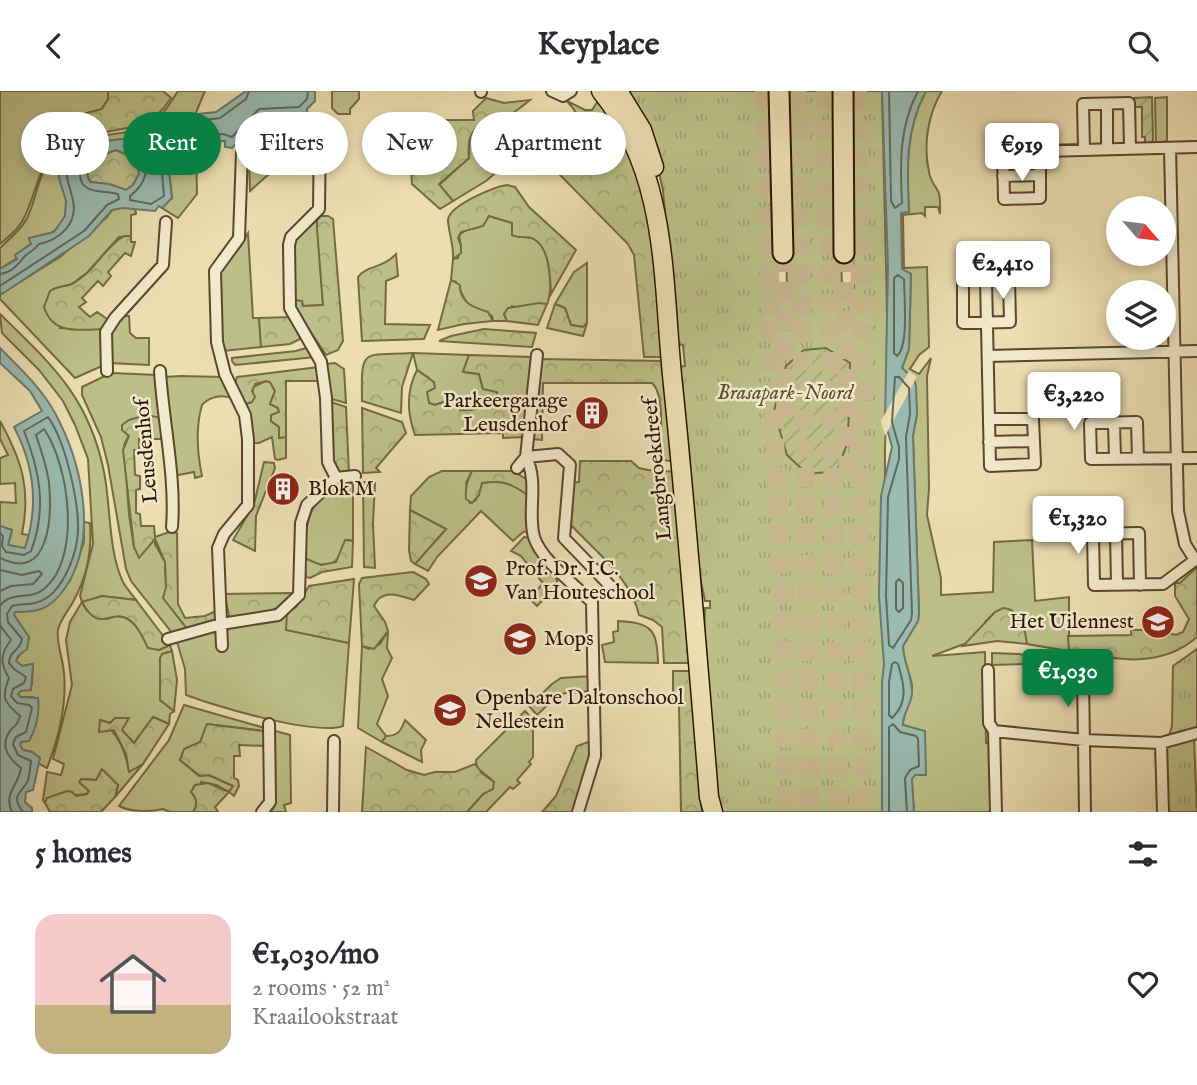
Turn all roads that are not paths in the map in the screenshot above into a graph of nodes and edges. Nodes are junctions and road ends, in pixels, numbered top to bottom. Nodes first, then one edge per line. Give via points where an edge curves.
1 (552, 91) edge
2 (571, 91) edge
3 (601, 91) edge
4 (618, 91) edge
5 (779, 91) edge
6 (843, 91) edge
7 (1107, 104) junction
8 (1197, 147) edge
9 (1130, 148) junction
10 (1170, 148) junction
11 (1084, 149) junction
12 (1107, 149) junction
13 (1040, 152) junction
14 (241, 175) edge
15 (319, 175) edge
16 (1040, 175) junction
17 (1003, 176) junction
18 (659, 219) junction
19 (166, 222) dead end
20 (783, 253) tunnel mouth
21 (844, 253) tunnel mouth
22 (986, 279) junction
23 (987, 323) junction
24 (1197, 351) edge
25 (1175, 352) junction
26 (537, 355) dead end
27 (988, 356) junction
28 (107, 371) dead end
29 (160, 371) dead end
30 (989, 419) junction
31 (1114, 423) junction
32 (1034, 441) junction
33 (989, 442) junction
34 (526, 457) junction
35 (1197, 458) edge
36 (1115, 459) junction
37 (1138, 459) junction
38 (1178, 459) junction
39 (517, 468) dead end
40 (355, 476) dead end
41 (336, 478) junction
42 (173, 527) dead end
43 (1116, 533) junction
44 (1117, 585) junction
45 (1140, 585) junction
46 (617, 593) dead end
47 (221, 624) junction
48 (168, 639) dead end
49 (222, 646) dead end
50 (988, 670) dead end
51 (1083, 677) dead end
52 (269, 724) dead end
53 (994, 731) junction
54 (1197, 733) edge
55 (1084, 740) junction
56 (334, 741) dead end
57 (1161, 743) junction
58 (709, 807) edge
59 (262, 812) edge
60 (333, 812) edge
61 (578, 812) edge
62 (996, 812) edge
63 (1085, 812) edge
64 (1163, 812) edge

1 - 2 street via 563,96
3 - 18 main road, Langbroekdreef via 643,165
4 - 18 main road, Langbroekdreef via 642,130 650,154 659,191
5 - 20 highway
6 - 21 highway
7 - 9 street via 1129,103
7 - 11 street via 1083,104
7 - 12 street
8 - 10 street
9 - 10 street
9 - 12 street
10 - 25 street
11 - 12 street
11 - 13 street
13 - 16 street
13 - 17 street via 1003,152
14 - 47 street via 239,238 215,271 217,342 225,374 245,415 248,439 248,505 224,534 219,548
15 - 41 street via 319,209 291,237 289,245 290,308 321,362 328,462
16 - 17 street
16 - 17 street via 1041,198 1004,199
18 - 58 main road, Langbroekdreef
19 - 28 street via 163,265 107,332
22 - 23 street
22 - 23 street via 1009,279 1010,322
22 - 23 street via 963,279 963,323
23 - 27 street
24 - 25 street
25 - 27 street
25 - 38 street
26 - 34 street
27 - 30 street
29 - 42 street, Leusdenhof
30 - 32 street via 1033,419
30 - 33 street
31 - 36 street
31 - 36 street via 1090,423 1091,459
31 - 37 street via 1137,422
32 - 33 street
32 - 33 street via 1035,464 992,466
34 - 39 street
34 - 46 street via 558,454 570,465 564,538
34 - 61 street via 532,468 534,536 542,553 592,602 595,756
35 - 38 street
36 - 37 street
37 - 38 street
38 - 45 street via 1181,529 1195,561 1169,582
40 - 41 street
41 - 47 street via 307,505 301,523 299,595 278,615
43 - 44 street
43 - 44 street via 1093,534 1094,585
43 - 45 street via 1139,533
44 - 45 street
47 - 48 street
47 - 49 street
50 - 53 street via 989,723
51 - 55 street
52 - 59 street via 270,802
53 - 55 street
53 - 62 street
54 - 57 street
55 - 57 street
55 - 63 street
56 - 60 street
57 - 64 street

